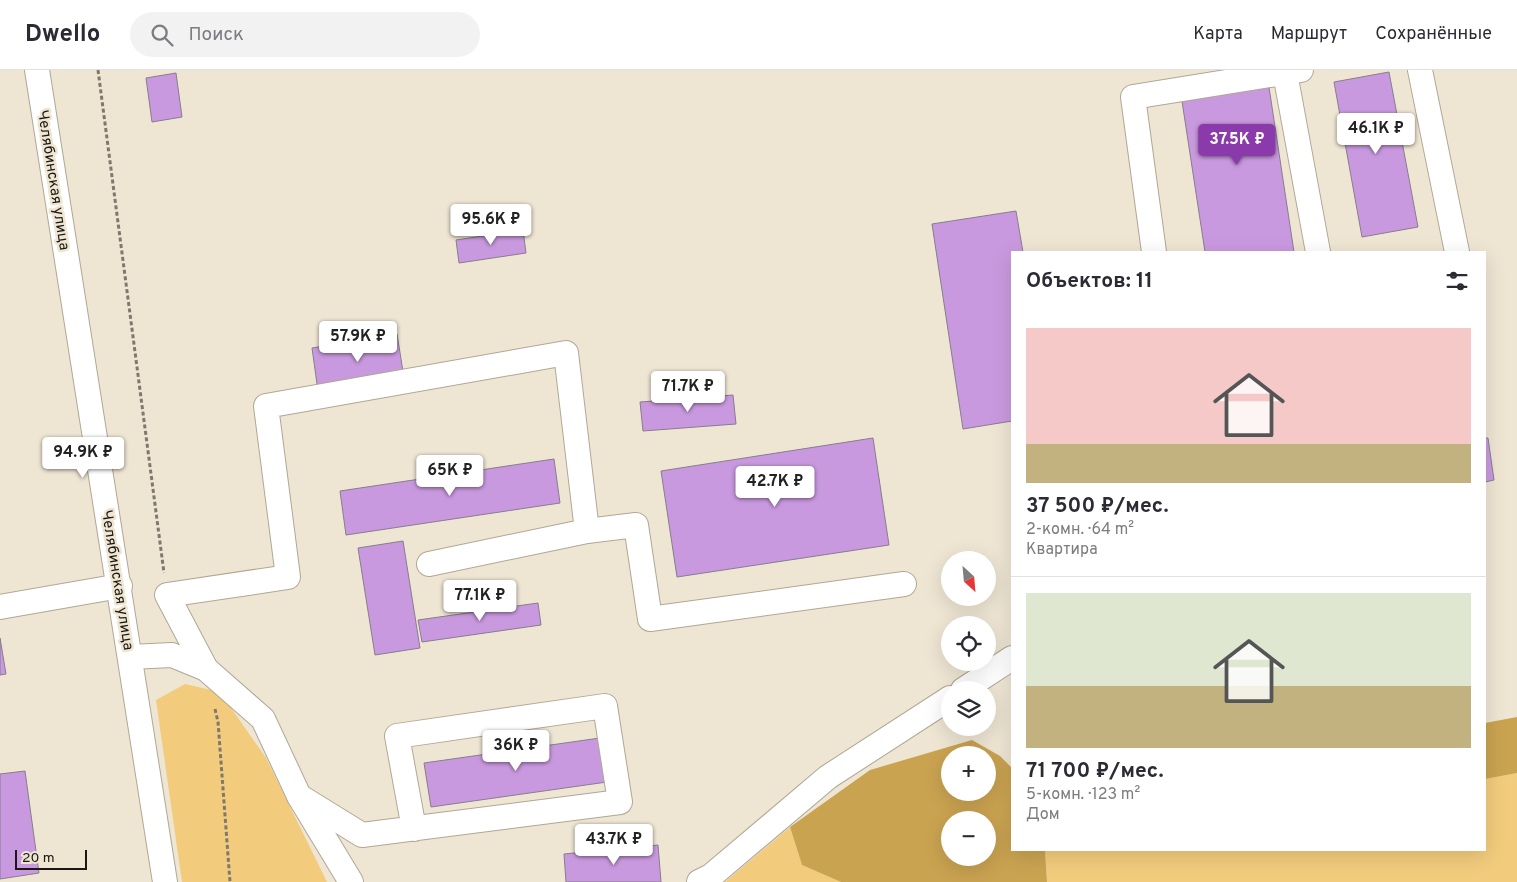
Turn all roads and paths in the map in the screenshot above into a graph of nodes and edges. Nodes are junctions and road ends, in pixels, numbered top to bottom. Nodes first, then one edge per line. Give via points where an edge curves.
1 (36, 70) edge
2 (98, 70) edge
3 (1420, 70) edge
4 (1293, 71) edge
5 (1154, 251) edge
6 (1318, 251) edge
7 (1457, 251) edge
8 (587, 531) junction
9 (429, 564) dead end
10 (904, 584) dead end
11 (120, 586) junction
12 (167, 596) junction
13 (0, 607) edge
14 (130, 657) junction
15 (1011, 659) edge
16 (206, 669) junction
17 (977, 681) edge
18 (941, 704) edge
19 (299, 796) junction
20 (414, 829) junction
21 (165, 882) edge
22 (230, 882) edge
23 (351, 882) edge
24 (700, 882) edge

1 - 11 street, Челябинская улица
2 - 12 path
3 - 7 street
4 - 5 street via 1133,97
4 - 6 street
8 - 9 street
8 - 10 street via 636,525 650,619
8 - 12 street via 566,353 266,406 288,577
11 - 13 street
11 - 14 street, Челябинская улица
12 - 16 street
14 - 16 street via 172,655
14 - 21 street, Челябинская улица
15 - 17 street
16 - 19 street via 263,719
16 - 22 path via 218,722
18 - 24 street via 828,777
19 - 20 street via 362,835
19 - 23 street
20 - 20 street via 620,802 605,706 397,736

